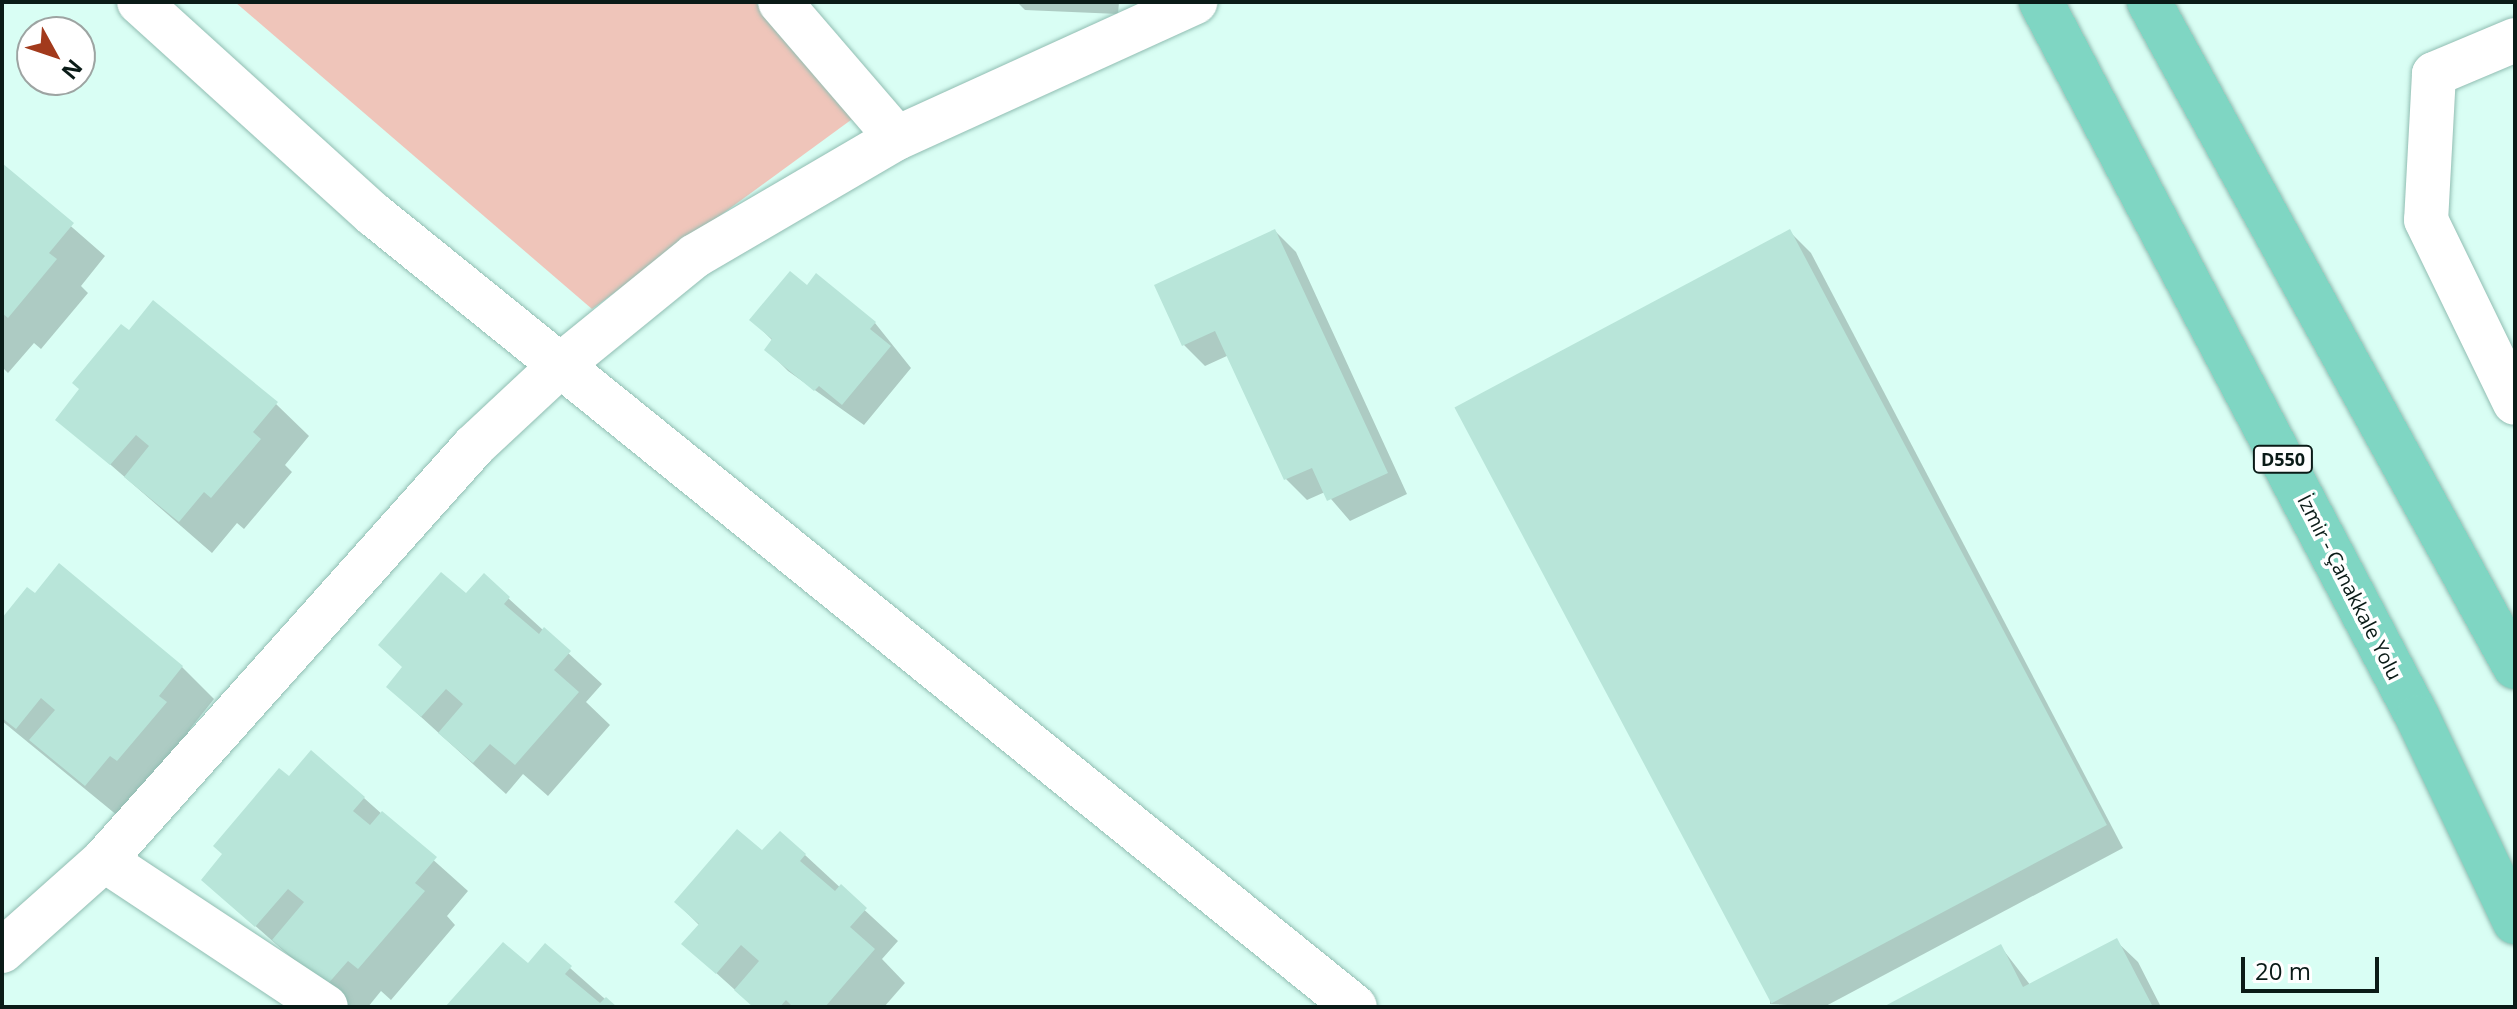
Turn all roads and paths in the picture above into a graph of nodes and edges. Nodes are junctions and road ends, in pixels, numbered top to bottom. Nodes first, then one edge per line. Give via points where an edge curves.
1 (139, 2) edge
2 (780, 2) edge
3 (1195, 2) edge
4 (2041, 2) edge
5 (2149, 2) edge
6 (2515, 40) edge
7 (897, 138) junction
8 (562, 364) junction
9 (2515, 403) edge
10 (2515, 667) edge
11 (104, 860) junction
12 (2515, 922) edge
13 (2, 951) edge
14 (326, 1007) edge
15 (1355, 1007) edge

1 - 8 street via 373,214
2 - 7 street
3 - 7 street
4 - 12 highway, İzmir - Çanakkale Yolu / D550 via 2403,690
5 - 10 highway
6 - 9 street via 2434,74 2426,220
7 - 8 street via 695,256
8 - 11 street via 474,446
8 - 15 street
11 - 13 street
11 - 14 street

